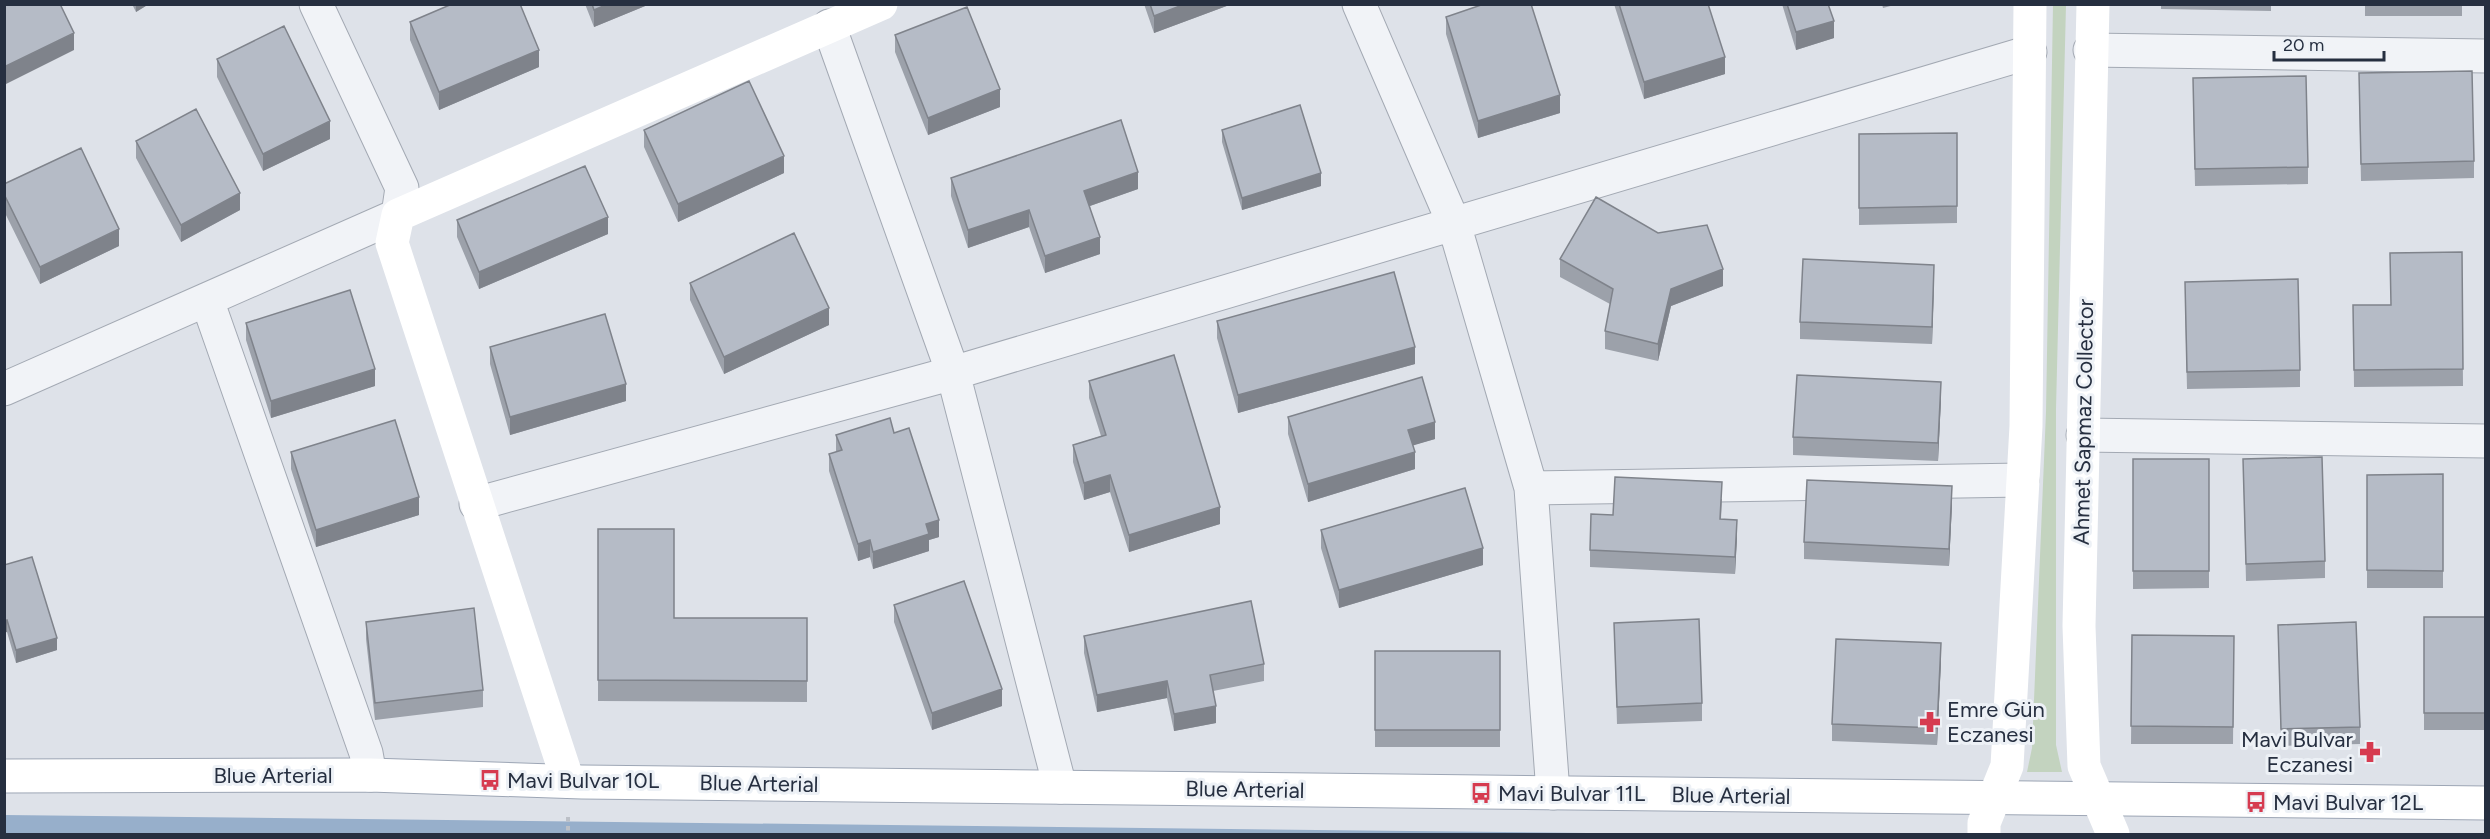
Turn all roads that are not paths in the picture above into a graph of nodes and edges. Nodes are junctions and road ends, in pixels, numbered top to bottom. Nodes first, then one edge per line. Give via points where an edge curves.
1 (316, 4) edge
2 (881, 4) edge
3 (1359, 4) edge
4 (2030, 4) edge
5 (2093, 4) edge
6 (830, 26) junction
7 (2090, 50) junction
8 (2030, 52) junction
9 (2486, 56) edge
10 (398, 215) junction
11 (1454, 224) junction
12 (207, 300) junction
13 (953, 373) junction
14 (4, 389) edge
15 (2083, 435) junction
16 (2486, 441) edge
17 (2022, 480) junction
18 (1531, 488) junction
19 (476, 504) junction
20 (370, 775) junction
21 (4, 776) edge
22 (568, 781) junction
23 (1060, 787) junction
24 (1553, 793) junction
25 (1994, 798) junction
26 (2099, 800) junction
27 (2486, 803) edge
28 (1984, 834) edge
29 (2113, 834) edge

1 - 10 street via 402,188
2 - 6 main road
3 - 11 street
4 - 8 main road
5 - 7 main road, Ahmet Sapmaz Collector
6 - 10 main road
6 - 13 street
7 - 9 street
7 - 15 main road, Ahmet Sapmaz Collector
8 - 11 street
8 - 17 main road
10 - 12 street
10 - 19 main road via 392,243
11 - 13 street
11 - 18 street
12 - 14 street
12 - 20 street via 366,753
13 - 19 street
13 - 23 street
15 - 16 street
15 - 26 main road, Ahmet Sapmaz Collector via 2079,626 2084,766
17 - 18 street
17 - 25 main road via 2007,766
18 - 24 street
19 - 22 main road
20 - 21 main road, Blue Arterial
20 - 22 main road, Blue Arterial
22 - 23 main road, Blue Arterial
23 - 24 main road, Blue Arterial
24 - 25 main road, Blue Arterial
25 - 26 main road, Blue Arterial
25 - 28 main road
26 - 27 main road, Blue Arterial
26 - 29 main road, Ahmet Sapmaz Collector

